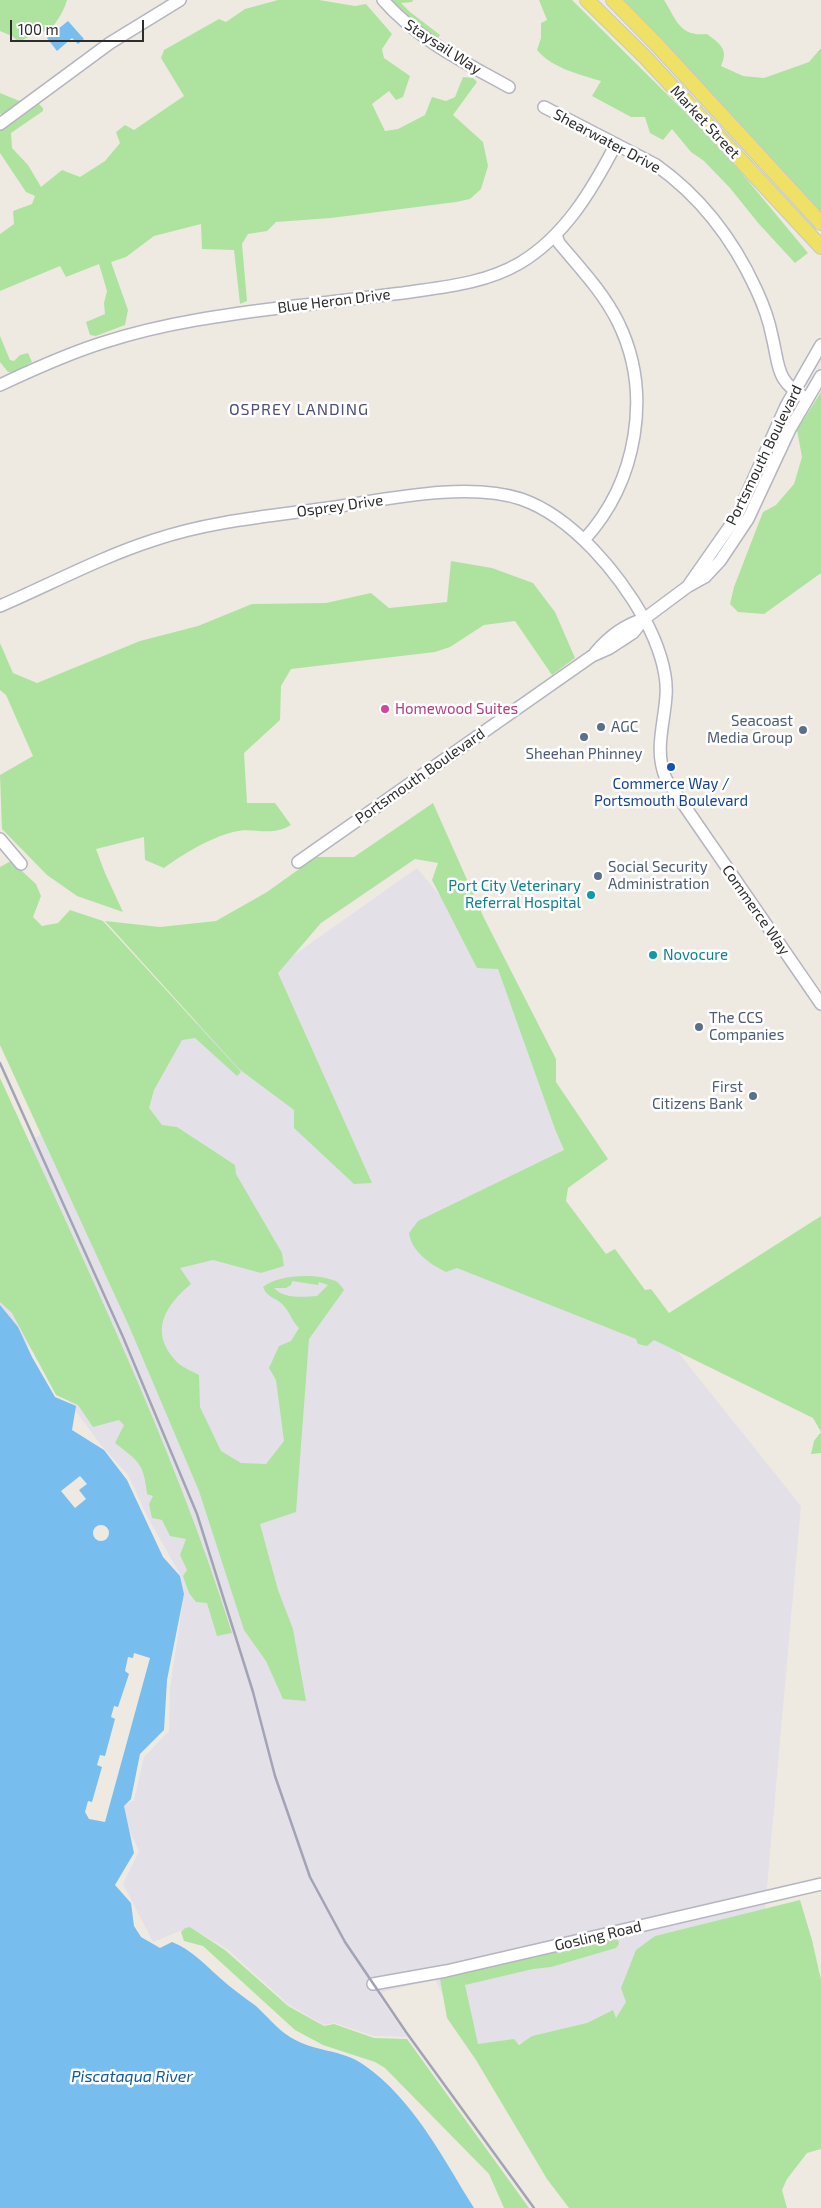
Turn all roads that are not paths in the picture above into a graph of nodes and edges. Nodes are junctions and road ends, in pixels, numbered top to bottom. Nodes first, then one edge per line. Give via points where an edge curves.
1 (180, 0) edge
2 (383, 0) edge
3 (587, 0) edge
4 (612, 0) edge
5 (509, 87) dead end
6 (544, 107) dead end
7 (0, 124) edge
8 (616, 144) junction
9 (821, 223) edge
10 (556, 235) junction
11 (821, 246) edge
12 (821, 345) edge
13 (821, 376) edge
14 (0, 385) edge
15 (794, 391) junction
16 (807, 400) junction
17 (584, 540) junction
18 (687, 587) junction
19 (0, 606) edge
20 (644, 619) junction
21 (0, 839) edge
22 (298, 862) dead end
23 (21, 864) dead end
24 (821, 1004) edge
25 (821, 1884) edge
26 (374, 1984) dead end

1 - 7 street via 116,40
2 - 5 street, Staysail Way via 410,27 438,47
3 - 11 main road, Market Street
4 - 9 main road, Market Street via 659,46
6 - 8 street, Shearwater Drive
8 - 10 street, Blue Heron Drive via 588,194
8 - 15 street, Shearwater Drive via 672,177 702,205 728,237 756,289 772,335 779,371
10 - 14 street, Blue Heron Drive via 518,264 469,283 177,323 82,349
10 - 17 street via 559,243 596,286 618,322 628,349 637,392 633,443 621,483 604,516
12 - 15 street, Portsmouth Boulevard
13 - 16 street, Portsmouth Boulevard
15 - 16 street, Shearwater Drive
15 - 18 street, Portsmouth Boulevard via 737,516
16 - 18 street, Portsmouth Boulevard via 742,530 713,569
17 - 19 street, Osprey Drive via 546,512 515,498 477,492 407,497 242,520 166,536 112,556
17 - 20 street, Osprey Drive via 608,567
18 - 20 street, Portsmouth Boulevard
20 - 22 street, Portsmouth Boulevard via 629,624 607,639 592,656
20 - 24 street, Commerce Way via 665,678 666,696 659,748 666,779
21 - 23 street
25 - 26 street, Gosling Road via 446,1971

